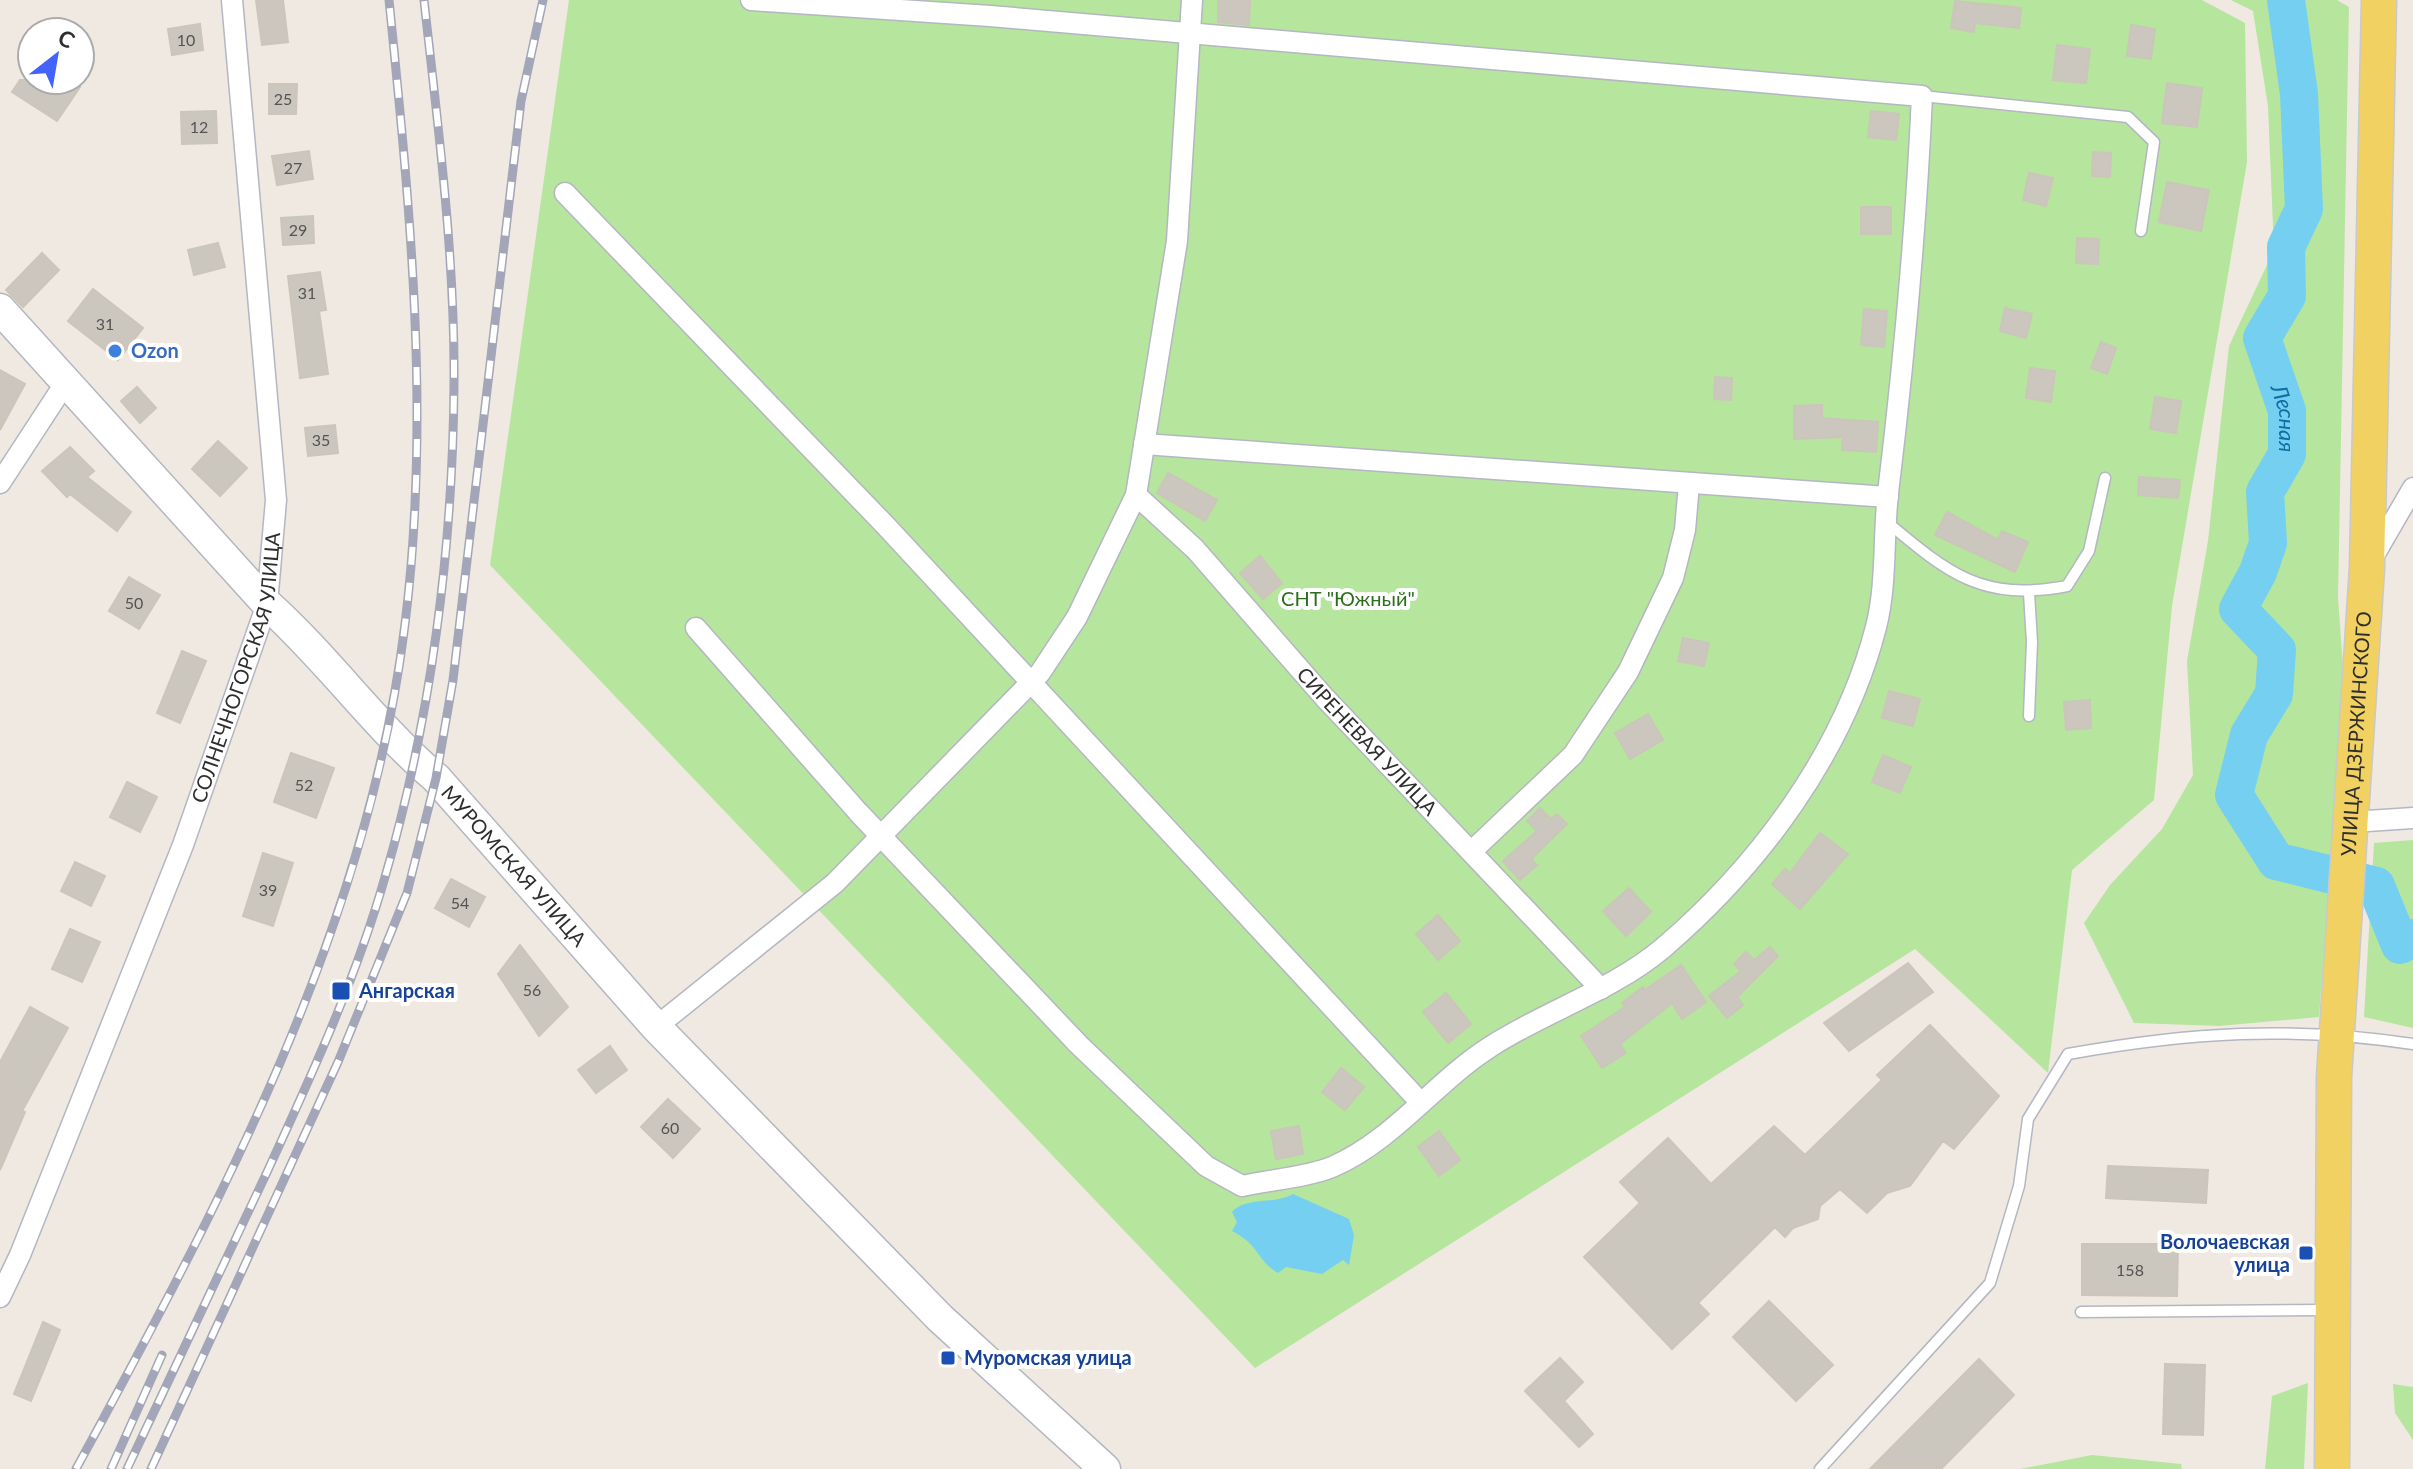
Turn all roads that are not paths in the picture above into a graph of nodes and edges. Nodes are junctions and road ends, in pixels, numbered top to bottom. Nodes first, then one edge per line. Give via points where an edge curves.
1 (232, 0) edge
2 (751, 0) edge
3 (1192, 0) edge
4 (2379, 0) edge
5 (1190, 34) junction
6 (1922, 96) junction
7 (565, 193) dead end
8 (2141, 231) dead end
9 (0, 309) edge
10 (66, 382) junction
11 (1144, 444) junction
12 (2105, 478) dead end
13 (0, 483) edge
14 (1689, 484) junction
15 (2413, 488) edge
16 (1136, 495) junction
17 (1888, 497) junction
18 (1886, 520) junction
19 (2367, 568) junction
20 (2029, 593) junction
21 (267, 604) junction
22 (696, 628) dead end
23 (1031, 682) junction
24 (2029, 716) dead end
25 (2413, 818) edge
26 (2352, 822) junction
27 (882, 837) junction
28 (1473, 850) junction
29 (1601, 989) junction
30 (656, 1027) junction
31 (2336, 1033) junction
32 (2413, 1044) edge
33 (1421, 1103) junction
34 (0, 1297) edge
35 (2333, 1310) junction
36 (2081, 1312) dead end
37 (1105, 1469) edge
38 (1820, 1469) edge
39 (2332, 1469) edge

1 - 21 street, СОЛНЕЧНОГОРСКАЯ УЛИЦА via 276,500
2 - 5 street
3 - 5 street
4 - 19 main road, УЛИЦА ДЗЕРЖИНСКОГО
5 - 6 street
5 - 11 street via 1177,241
6 - 8 lane via 2128,117 2154,142
6 - 17 street via 1917,211
7 - 23 street
9 - 10 main road, МУРОМСКАЯ УЛИЦА
10 - 13 street
10 - 21 main road, МУРОМСКАЯ УЛИЦА
11 - 14 street
11 - 16 street
12 - 20 lane via 2089,551 2067,586
14 - 17 street
14 - 28 street via 1673,578 1628,672 1573,755
15 - 19 street
16 - 23 street via 1077,617
16 - 28 street, СИРЕНЕВАЯ УЛИЦА via 1195,549 1325,698
17 - 18 street
18 - 20 lane via 1923,552 1981,587
18 - 29 street via 1876,626 1837,729 1804,785 1726,890 1660,951
19 - 26 main road, УЛИЦА ДЗЕРЖИНСКОГО
20 - 24 lane
21 - 30 main road, МУРОМСКАЯ УЛИЦА via 436,778
21 - 34 street, СОЛНЕЧНОГОРСКАЯ УЛИЦА via 183,845
22 - 27 street
23 - 27 street
23 - 33 street
25 - 26 street
26 - 31 main road, УЛИЦА ДЗЕРЖИНСКОГО
27 - 30 street via 835,883
27 - 33 street via 1079,1045 1223,1177 1242,1186 1331,1168
28 - 29 street, СИРЕНЕВАЯ УЛИЦА
29 - 33 street via 1489,1047
30 - 37 main road, МУРОМСКАЯ УЛИЦА via 940,1318
31 - 32 lane
31 - 35 main road, УЛИЦА ДЗЕРЖИНСКОГО
31 - 38 lane via 2161,1037 2068,1054 2028,1119 2019,1186 1990,1283
35 - 36 lane
35 - 39 main road, УЛИЦА ДЗЕРЖИНСКОГО

